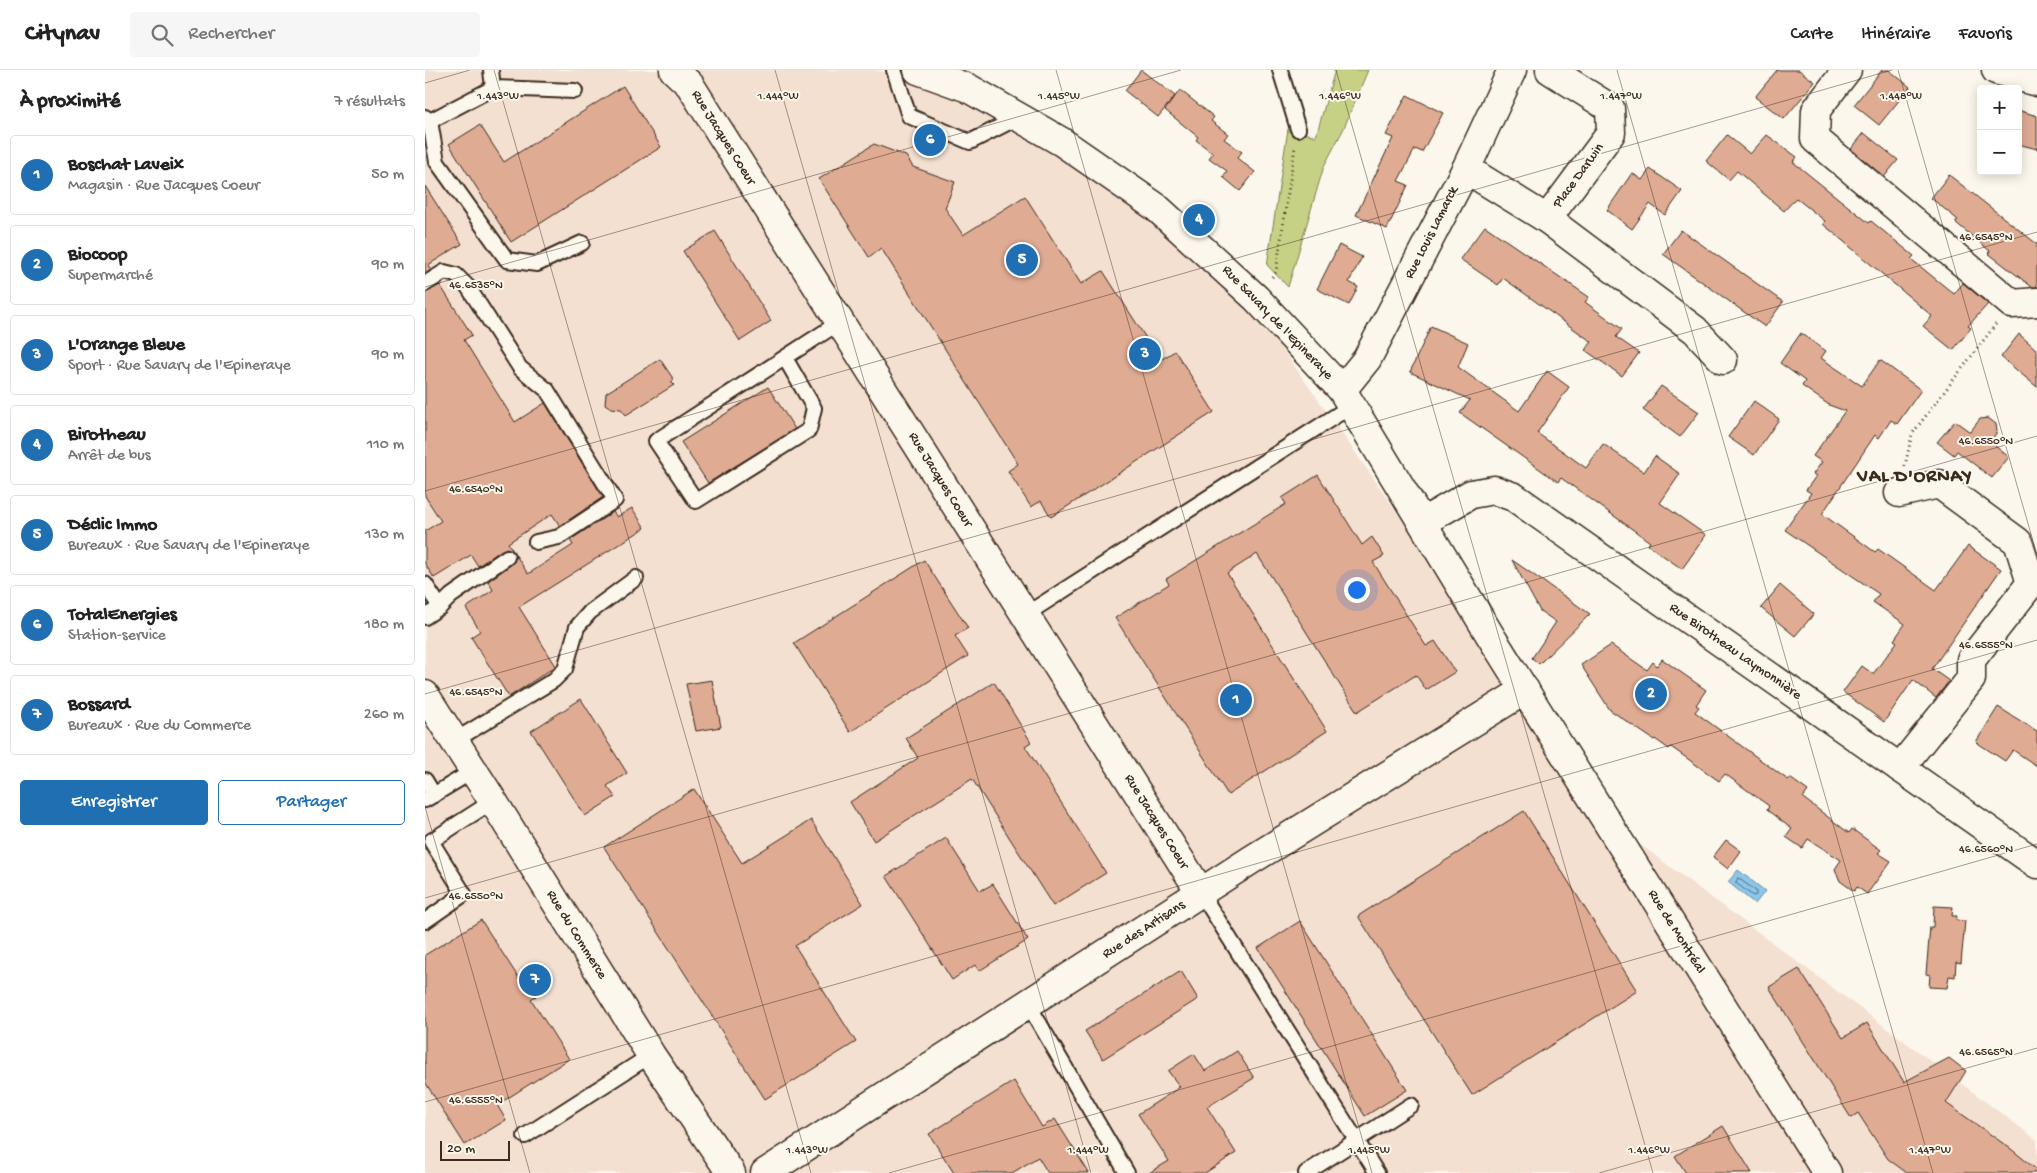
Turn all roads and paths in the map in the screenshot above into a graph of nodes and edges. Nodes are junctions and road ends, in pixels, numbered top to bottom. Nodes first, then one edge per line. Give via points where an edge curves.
1 (491, 70) edge
2 (674, 70) edge
3 (894, 70) edge
4 (918, 70) edge
5 (1280, 70) edge
6 (1512, 70) edge
7 (1551, 70) edge
8 (1847, 70) edge
9 (1996, 70) edge
10 (2037, 82) edge
11 (493, 88) junction
12 (575, 92) dead end
13 (1019, 117) junction
14 (428, 119) edge
15 (1298, 129) joint
16 (1465, 169) junction
17 (1547, 219) junction
18 (582, 242) dead end
19 (425, 284) edge
20 (1256, 298) junction
21 (2024, 303) edge
22 (839, 322) junction
23 (2037, 324) edge
24 (785, 358) junction
25 (1723, 360) dead end
26 (1347, 398) junction
27 (1899, 493) joint
28 (1423, 522) junction
29 (536, 542) dead end
30 (507, 558) dead end
31 (637, 578) dead end
32 (425, 584) edge
33 (440, 607) junction
34 (1025, 615) junction
35 (425, 617) edge
36 (1525, 690) junction
37 (425, 695) edge
38 (454, 742) junction
39 (1900, 768) junction
40 (473, 771) junction
41 (425, 780) edge
42 (430, 797) edge
43 (493, 801) junction
44 (2037, 864) edge
45 (1201, 893) junction
46 (425, 921) edge
47 (1028, 1004) junction
48 (651, 1055) junction
49 (1411, 1105) dead end
50 (525, 1136) dead end
51 (1357, 1141) junction
52 (731, 1173) edge
53 (765, 1173) edge
54 (1127, 1173) edge
55 (1306, 1173) edge
56 (1377, 1173) edge
57 (1827, 1173) edge

1 - 11 lane
2 - 22 street, Rue Jacques Coeur via 690,85
3 - 13 lane via 909,116 971,142
4 - 13 street, Rue Savary de l'Epineraye via 968,88
5 - 15 lane
6 - 16 street, Rue Louis Lamarck
7 - 17 street, Place Darwin via 1610,108 1611,133
8 - 21 street via 1816,110 1815,139
9 - 10 street
11 - 12 lane
11 - 14 lane
13 - 20 street, Rue Savary de l'Epineraye via 1062,142 1156,207
14 - 18 lane via 437,162 507,260 537,264
15 - 20 path via 1276,272
16 - 17 street, Place Darwin
16 - 26 street, Rue Louis Lamarck
17 - 25 street via 1695,330
19 - 29 lane via 444,272 456,275 468,288 520,368 547,390 615,500 559,537
20 - 26 street, Rue Savary de l'Epineraye
21 - 23 street
21 - 27 path via 1912,434
22 - 24 lane
22 - 34 street, Rue Jacques Coeur
24 - 24 lane via 656,441 696,502 809,430 814,408
26 - 28 street, Rue Savary de l'Epineraye
26 - 34 lane
27 - 39 street via 1939,484 2018,542 2031,583 1971,660 1971,679
28 - 36 street, Rue Savary de l'Epineraye
28 - 39 street, Rue Birotheau Laymonnière via 1471,494 1494,490 1514,497
30 - 33 lane
31 - 38 lane via 590,612 577,628 565,669 554,680
32 - 33 lane
33 - 35 lane
34 - 45 street, Rue Jacques Coeur
36 - 45 street, Rue des Artisans
36 - 57 street, Rue de Montréal
37 - 38 street, Rue du Commerce
38 - 40 street, Rue du Commerce
39 - 44 street, Rue Birotheau Laymonnière
40 - 42 lane
40 - 43 street, Rue du Commerce
41 - 42 lane
43 - 46 lane via 431,841 464,894
43 - 48 street, Rue du Commerce
45 - 47 street, Rue des Artisans
45 - 51 lane
47 - 53 street, Rue des Artisans
47 - 54 lane
48 - 50 lane
48 - 52 street, Rue du Commerce
49 - 51 lane
51 - 55 lane
51 - 56 lane

